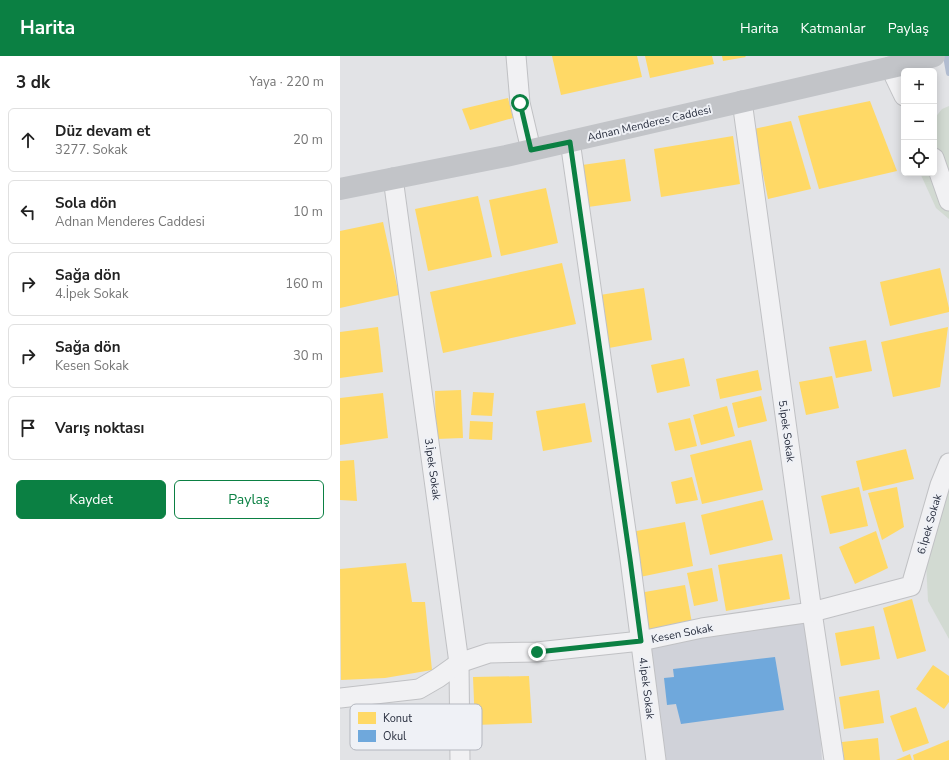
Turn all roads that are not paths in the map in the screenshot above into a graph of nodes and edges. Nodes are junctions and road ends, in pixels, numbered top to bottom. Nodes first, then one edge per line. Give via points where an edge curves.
1 (516, 56) edge
2 (933, 56) edge
3 (890, 67) junction
4 (901, 90) edge
5 (742, 102) junction
6 (570, 142) junction
7 (531, 150) junction
8 (937, 167) edge
9 (393, 178) junction
10 (340, 189) edge
11 (949, 201) edge
12 (949, 463) edge
13 (911, 586) joint
14 (812, 612) junction
15 (641, 641) junction
16 (459, 664) junction
17 (340, 698) edge
18 (459, 704) edge
19 (460, 750) edge
20 (460, 760) edge
21 (656, 760) edge
22 (834, 760) edge

1 - 7 street via 520,103
2 - 3 main road, Adnan Menderes Caddesi
3 - 4 street
3 - 5 main road, Adnan Menderes Caddesi
5 - 6 main road, Adnan Menderes Caddesi
5 - 14 street, 5.İpek Sokak
6 - 7 main road, Adnan Menderes Caddesi
6 - 15 street, 4.İpek Sokak
7 - 9 main road, Adnan Menderes Caddesi
8 - 11 street
9 - 10 main road, Adnan Menderes Caddesi
9 - 16 street, 3.İpek Sokak
12 - 13 street, 6.İpek Sokak via 940,485
13 - 14 street, Kesen Sokak
14 - 15 street, Kesen Sokak via 702,628
14 - 22 street, 5.İpek Sokak
15 - 16 street, Kesen Sokak via 537,652 489,653
15 - 21 street, 4.İpek Sokak
16 - 17 street, Kesen Sokak via 419,688
16 - 18 street, 3.İpek Sokak
19 - 20 street, 3.İpek Sokak

